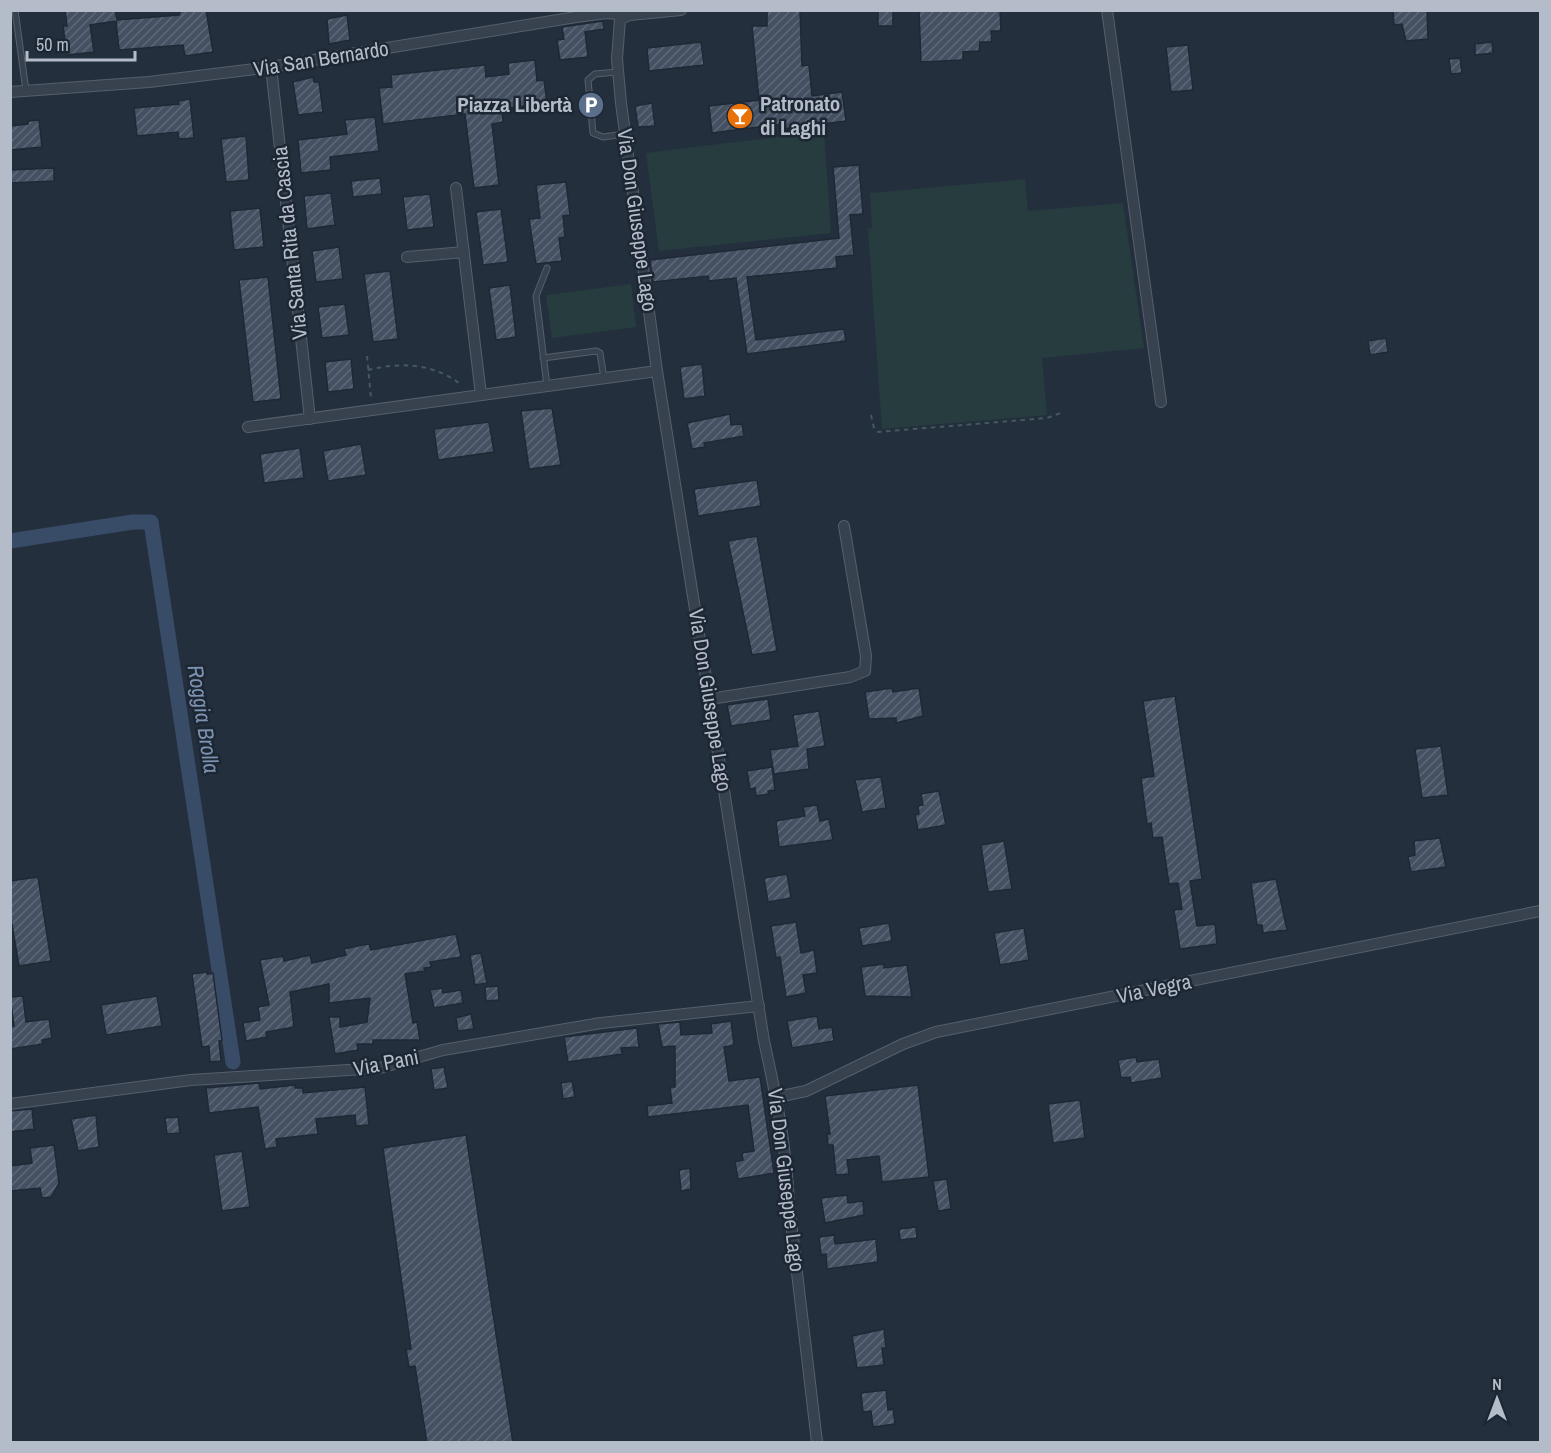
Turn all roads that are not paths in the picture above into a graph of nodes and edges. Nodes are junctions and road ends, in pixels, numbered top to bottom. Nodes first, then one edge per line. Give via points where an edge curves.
1 (15, 10) edge
2 (681, 10) edge
3 (1107, 10) edge
4 (630, 15) junction
5 (271, 68) junction
6 (618, 72) junction
7 (26, 91) junction
8 (10, 92) edge
9 (625, 134) junction
10 (456, 188) dead end
11 (464, 252) junction
12 (407, 257) dead end
13 (547, 268) dead end
14 (543, 358) junction
15 (657, 371) junction
16 (604, 378) junction
17 (547, 386) junction
18 (481, 395) junction
19 (1161, 402) dead end
20 (310, 419) junction
21 (248, 427) dead end
22 (844, 526) dead end
23 (710, 699) junction
24 (1540, 911) edge
25 (759, 1006) junction
26 (777, 1097) junction
27 (10, 1104) edge
28 (817, 1443) edge

1 - 7 lane
2 - 4 street
3 - 19 street
4 - 5 street, Via San Bernardo via 576,17
4 - 6 street, Via Don Giuseppe Lago via 620,20 617,32
5 - 7 street, Via San Bernardo
5 - 20 street, Via Santa Rita da Cascia
6 - 9 street, Via Don Giuseppe Lago
6 - 9 lane via 595,74 588,80 592,133 603,137
7 - 8 street, Via San Bernardo
9 - 15 street, Via Don Giuseppe Lago
10 - 11 street
11 - 12 street
11 - 18 street
13 - 14 lane via 536,296
14 - 16 lane via 596,351 600,353
14 - 17 lane
15 - 16 street
15 - 23 street, Via Don Giuseppe Lago
16 - 17 street
17 - 18 street
18 - 20 street
20 - 21 street
22 - 23 street via 866,656 865,671 850,678
23 - 25 street, Via Don Giuseppe Lago
24 - 26 street, Via Vegra via 936,1032 806,1091
25 - 26 street, Via Don Giuseppe Lago
25 - 27 street, Via Pani via 601,1023 443,1050 380,1068 191,1080
26 - 28 street, Via Don Giuseppe Lago

